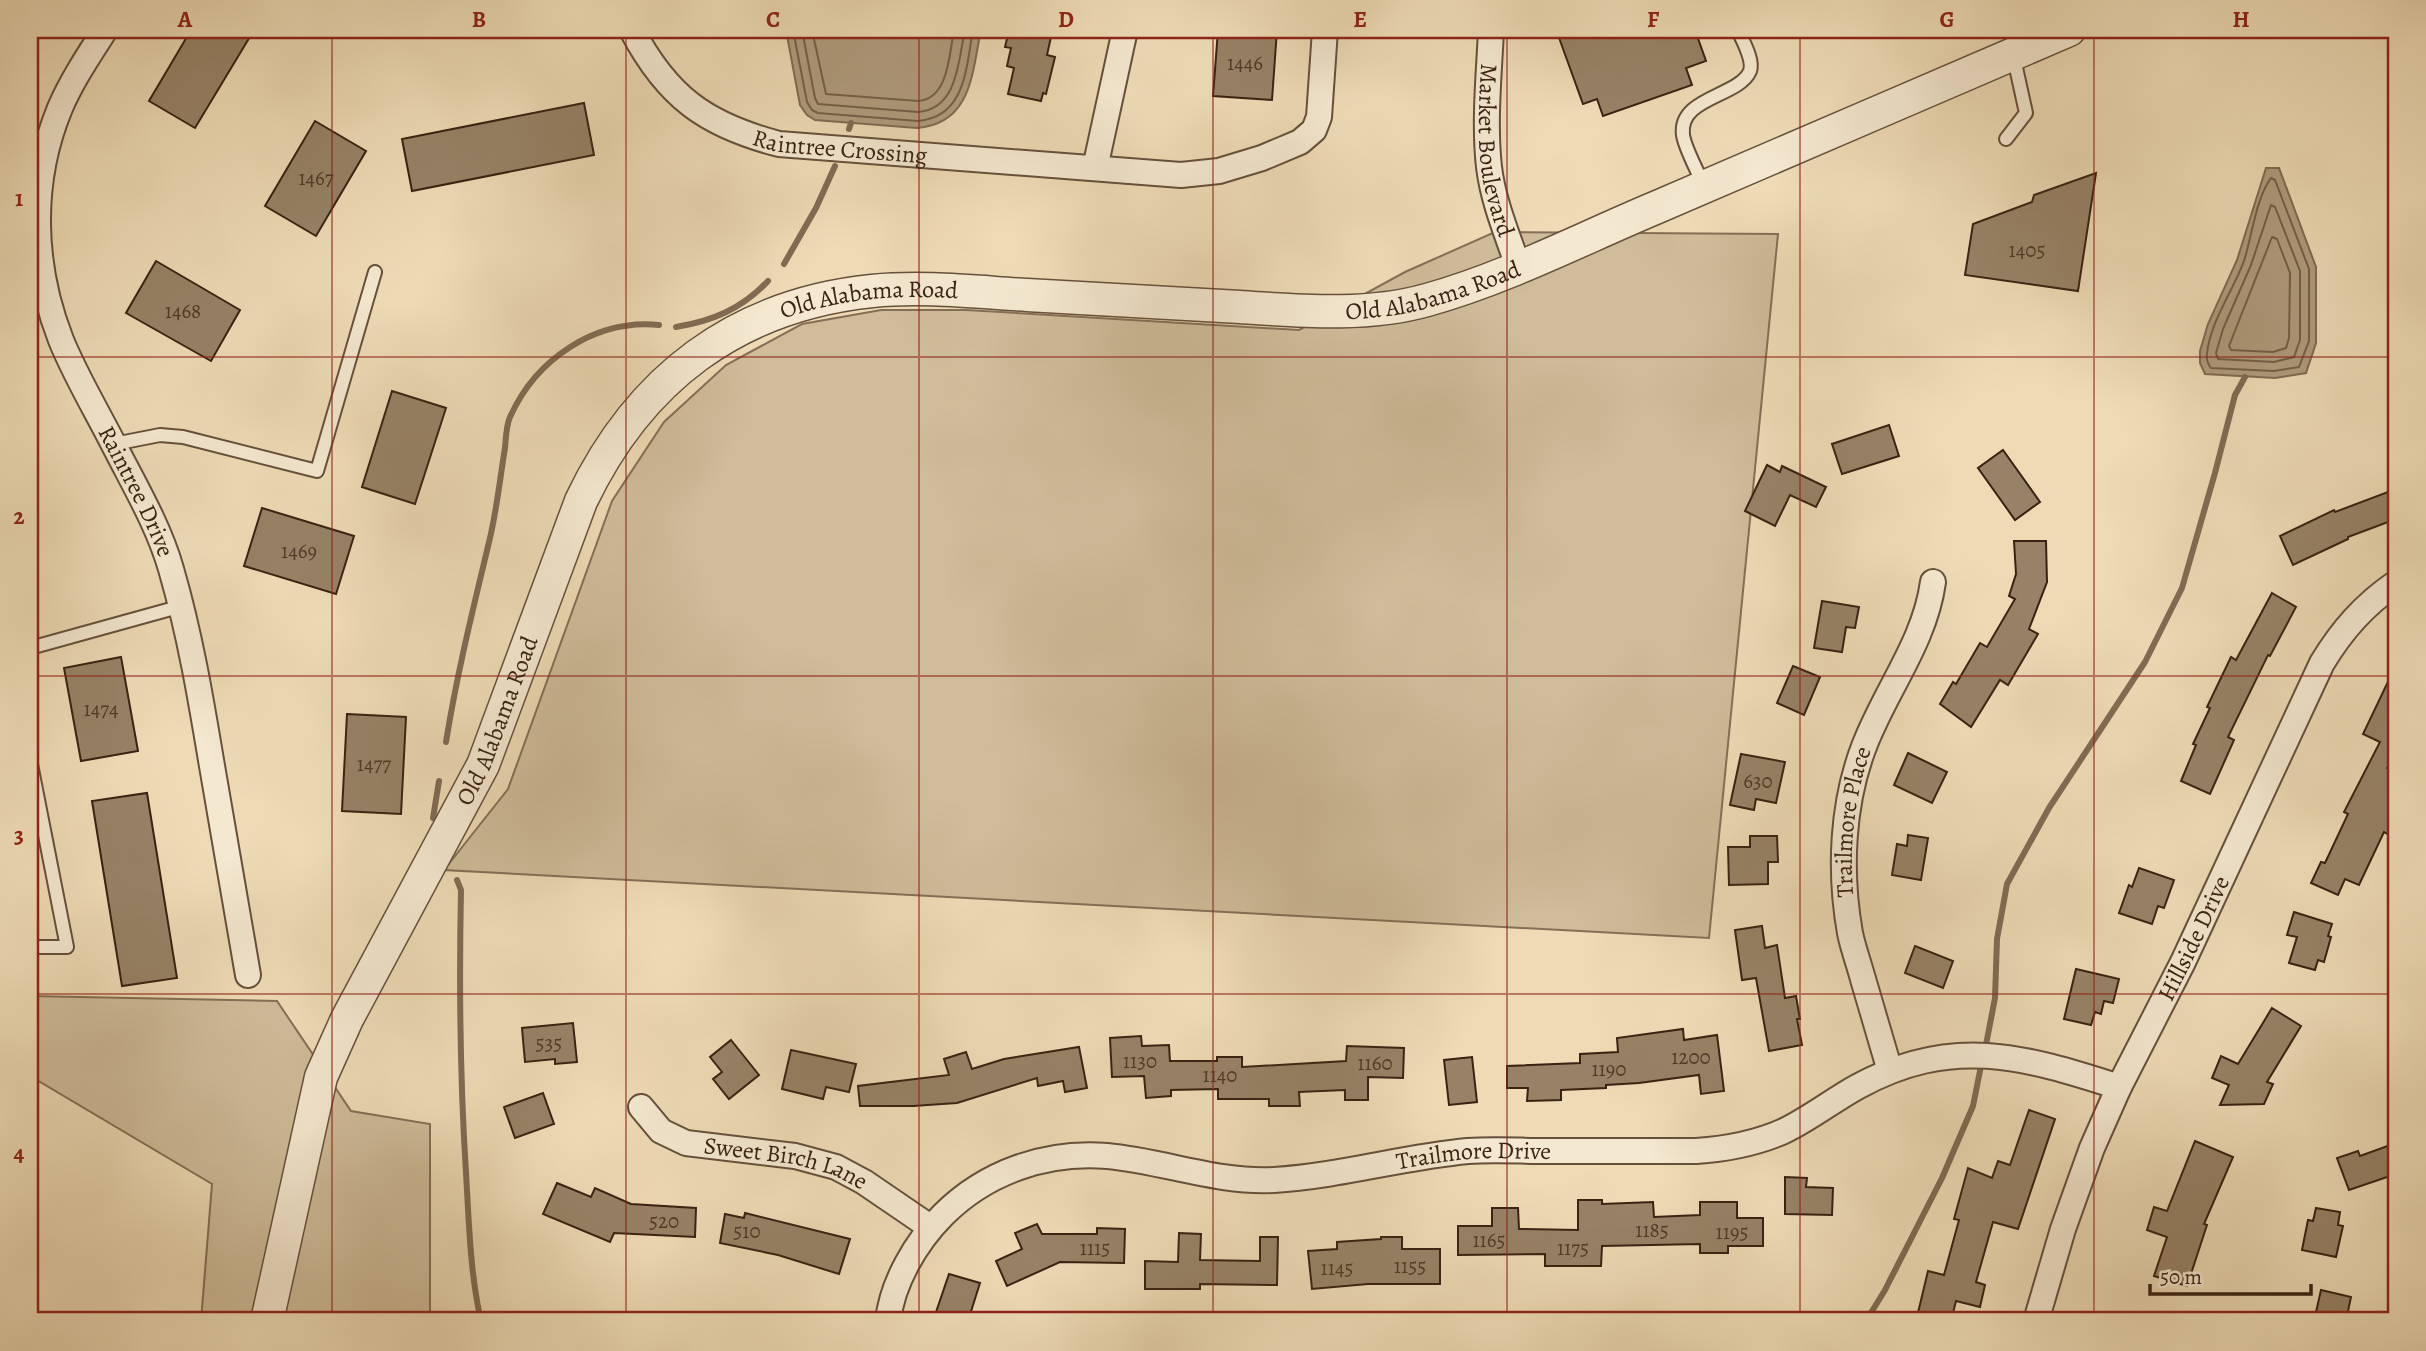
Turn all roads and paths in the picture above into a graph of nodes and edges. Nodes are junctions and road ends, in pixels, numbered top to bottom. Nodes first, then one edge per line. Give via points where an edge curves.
1 (105, 30) edge
2 (632, 30) edge
3 (1125, 30) edge
4 (1325, 30) edge
5 (1491, 30) edge
6 (1738, 30) edge
7 (2069, 30) edge
8 (2013, 54) junction
9 (2006, 139) dead end
10 (1095, 168) junction
11 (1704, 187) junction
12 (1518, 266) junction
13 (375, 272) dead end
14 (114, 444) junction
15 (1933, 582) dead end
16 (2396, 583) edge
17 (181, 606) junction
18 (30, 648) edge
19 (30, 759) edge
20 (30, 947) edge
21 (248, 975) dead end
22 (1890, 1071) junction
23 (2119, 1087) junction
24 (640, 1107) dead end
25 (930, 1227) junction
26 (267, 1321) edge
27 (888, 1321) edge
28 (2036, 1321) edge

1 - 14 street, Raintree Drive via 60,109 40,187 38,225 40,266 49,306 62,343
2 - 10 street, Raintree Crossing via 664,80 685,102 742,135 779,144
3 - 10 street
4 - 10 street, Raintree Crossing via 1319,117 1314,130 1300,142 1219,171 1181,174
5 - 12 street, Market Boulevard via 1489,167
6 - 11 lane via 1750,70 1743,80 1694,108 1685,119 1683,134
7 - 8 street, Old Alabama Road
8 - 9 lane via 2026,113
8 - 11 street, Old Alabama Road
11 - 12 street, Old Alabama Road
12 - 26 street, Old Alabama Road via 1424,301 1337,311 875,290 793,306 715,343 677,371 618,434 598,467 581,501 483,765 333,1047 314,1105
13 - 14 lane via 317,471 183,437 160,435
14 - 17 street, Raintree Drive via 155,527
15 - 22 street, Trailmore Place via 1924,626 1864,746 1845,836 1844,886 1850,934
16 - 23 street, Hillside Drive via 2354,617 2322,663 2183,962
17 - 18 lane
17 - 21 street, Raintree Drive
19 - 20 lane via 67,947
22 - 23 street, Trailmore Drive via 1937,1057 1992,1054 2055,1066
22 - 25 street, Trailmore Drive via 1786,1130 1730,1148 1471,1150 1270,1180 1221,1177 1107,1156 1065,1156 1028,1163 990,1178 958,1199
23 - 28 street, Hillside Drive via 2063,1229
24 - 25 street, Sweet Birch Lane via 662,1131 686,1143 795,1156 836,1167
25 - 27 street, Trailmore Drive via 905,1266

